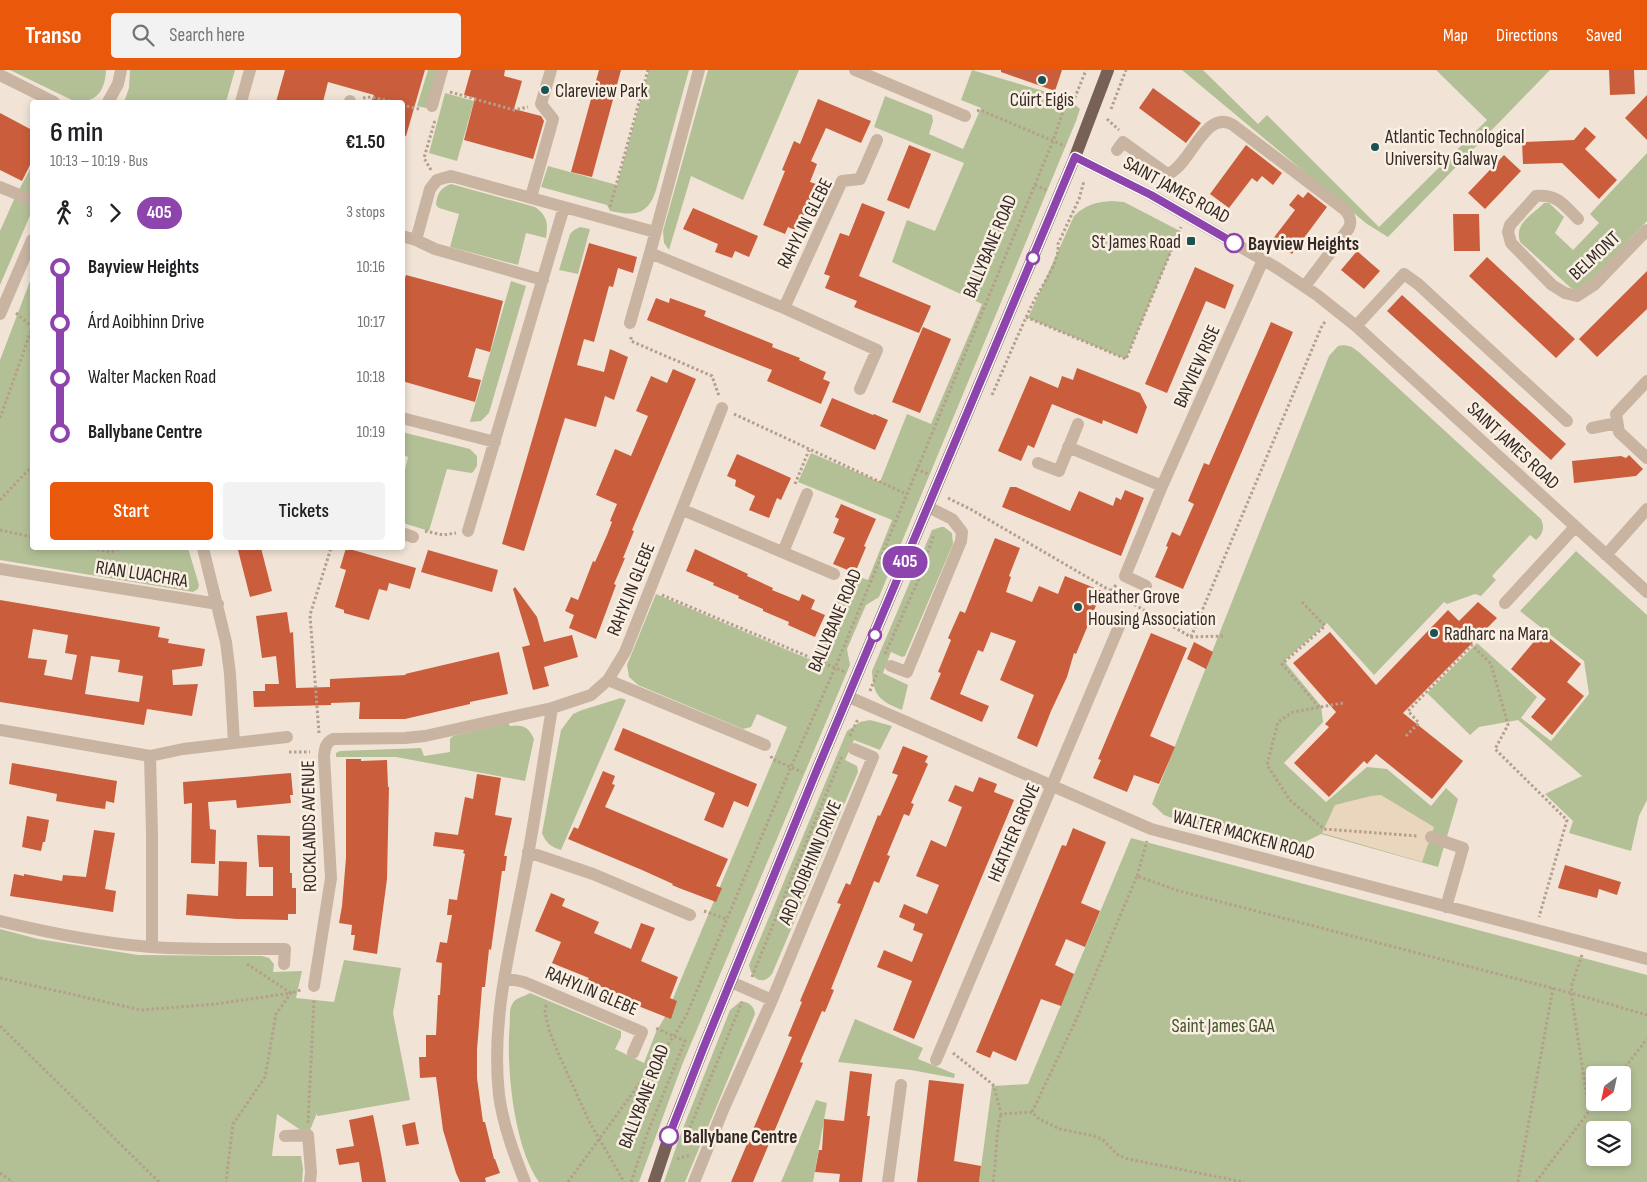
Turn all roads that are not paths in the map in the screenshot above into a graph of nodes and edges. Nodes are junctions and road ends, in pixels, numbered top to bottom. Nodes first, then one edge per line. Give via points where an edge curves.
1 (121, 70) edge
2 (250, 70) edge
3 (442, 70) edge
4 (551, 70) edge
5 (699, 70) edge
6 (855, 70) edge
7 (1108, 70) edge
8 (0, 75) edge
9 (50, 100) edge
10 (109, 100) edge
11 (242, 100) edge
12 (434, 111) road end
13 (965, 116) road end
14 (877, 140) dead end
15 (1117, 150) dead end
16 (1076, 154) junction
17 (0, 187) edge
18 (531, 197) junction
19 (30, 199) edge
20 (564, 207) junction
21 (1578, 219) dead end
22 (1647, 230) edge
23 (655, 232) junction
24 (405, 237) edge
25 (416, 240) junction
26 (30, 245) edge
27 (650, 253) junction
28 (1263, 260) junction
29 (543, 280) junction
30 (1305, 286) junction
31 (2, 308) edge
32 (784, 308) junction
33 (630, 323) road end
34 (1356, 326) junction
35 (1647, 381) edge
36 (860, 389) dead end
37 (722, 408) road end
38 (405, 419) edge
39 (1567, 422) dead end
40 (1617, 423) junction
41 (1078, 424) dead end
42 (1592, 428) dead end
43 (495, 442) junction
44 (1068, 447) junction
45 (1647, 458) edge
46 (1038, 463) dead end
47 (1162, 486) junction
48 (808, 494) road end
49 (928, 506) junction
50 (1647, 509) edge
51 (683, 510) junction
52 (1575, 527) junction
53 (468, 531) road end
54 (204, 550) edge
55 (783, 552) junction
56 (1606, 555) junction
57 (0, 569) edge
58 (834, 574) dead end
59 (1146, 586) dead end
60 (1647, 592) edge
61 (1505, 602) dead end
62 (218, 604) junction
63 (1123, 618) road end
64 (885, 661) road end
65 (608, 680) junction
66 (849, 698) junction
67 (552, 708) junction
68 (0, 730) edge
69 (287, 737) road end
70 (405, 738) joint
71 (234, 743) junction
72 (765, 745) road end
73 (849, 746) road end
74 (150, 756) junction
75 (1053, 786) junction
76 (1431, 837) road end
77 (528, 852) junction
78 (1446, 907) junction
79 (690, 915) road end
80 (0, 921) edge
81 (152, 947) junction
82 (1647, 959) edge
83 (284, 964) dead end
84 (505, 978) junction
85 (731, 982) junction
86 (314, 986) road end
87 (772, 1000) junction
88 (634, 1053) dead end
89 (936, 1060) dead end
90 (901, 1085) dead end
91 (285, 1136) dead end
92 (310, 1182) edge
93 (526, 1182) edge
94 (654, 1182) edge
95 (694, 1182) edge
96 (888, 1182) edge

1 - 10 street
2 - 11 street
3 - 12 street
4 - 18 street via 541,104 553,119
5 - 23 street
6 - 13 street
7 - 16 main road, BALLYBANE ROAD
8 - 9 street
14 - 32 street, RAHYLIN GLEBE via 860,179 842,181
15 - 30 street via 1123,142 1170,174 1210,127 1221,121 1233,125 1350,216 1349,228
16 - 28 street, SAINT JAMES ROAD
16 - 49 main road, BALLYBANE ROAD
17 - 19 street
18 - 20 street
18 - 25 street via 445,177 432,185
20 - 23 street
20 - 29 street
21 - 22 street, BELMONT via 1553,197 1536,196 1510,225 1508,232 1511,243 1552,285 1577,296 1594,286
23 - 27 street
24 - 25 street
25 - 29 street via 434,249
26 - 31 street
27 - 32 street
27 - 33 street
28 - 30 street, SAINT JAMES ROAD
28 - 47 street, BAYVIEW RISE
29 - 43 street
30 - 34 street, SAINT JAMES ROAD
32 - 36 street via 877,350
34 - 39 street via 1404,274
34 - 52 street, SAINT JAMES ROAD
35 - 40 street via 1616,414
37 - 51 street, RAHYLIN GLEBE
38 - 43 street
40 - 42 street
40 - 45 street via 1619,432
41 - 44 street
43 - 53 street
44 - 46 street via 1059,472
44 - 47 street
47 - 59 street, BAYVIEW RISE via 1125,576
48 - 55 street
49 - 64 street via 955,521 962,536 906,672
49 - 66 main road, BALLYBANE ROAD
50 - 56 street
51 - 55 street
51 - 65 street, RAHYLIN GLEBE via 625,652
52 - 56 street, SAINT JAMES ROAD
52 - 61 street
54 - 62 street, RIAN LUACHRA
55 - 58 street
56 - 60 street, SAINT JAMES ROAD
57 - 62 street, RIAN LUACHRA
62 - 71 street, RIAN LUACHRA via 230,674
63 - 75 street, HEATHER GROVE
65 - 67 street, RAHYLIN GLEBE via 591,695
65 - 72 street
66 - 75 street, WALTER MACKEN ROAD
66 - 85 main road, BALLYBANE ROAD
67 - 70 street, RAHYLIN GLEBE
67 - 77 street
68 - 74 street
69 - 71 street
70 - 86 street, ROCKLANDS AVENUE via 332,740 325,746 331,878
71 - 74 street
73 - 87 street, ARD AOIBHINN DRIVE via 873,757
74 - 81 street
75 - 78 street, WALTER MACKEN ROAD via 1151,829
75 - 89 street, HEATHER GROVE
76 - 78 street via 1463,848
77 - 79 street via 593,874
77 - 84 street
78 - 82 street, WALTER MACKEN ROAD
80 - 81 street via 50,933
81 - 83 street via 284,949
84 - 88 street, RAHYLIN GLEBE via 524,982 642,1032
84 - 93 street via 497,1038 499,1091 514,1154
85 - 87 street
85 - 94 main road, BALLYBANE ROAD via 672,1128
87 - 95 street, ARD AOIBHINN DRIVE
90 - 96 street
91 - 92 street via 308,1134

